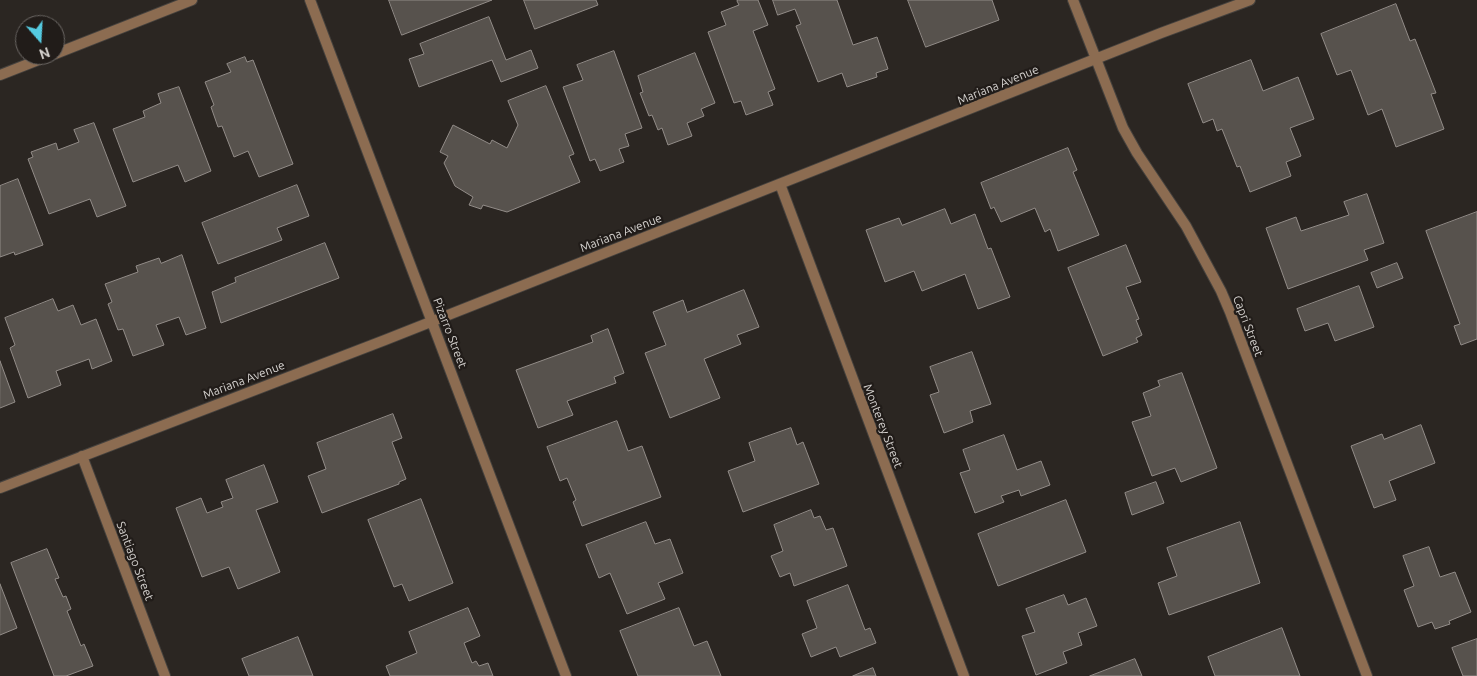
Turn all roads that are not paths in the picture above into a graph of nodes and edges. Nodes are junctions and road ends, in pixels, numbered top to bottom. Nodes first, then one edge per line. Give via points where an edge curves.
1 (192, 0) edge
2 (310, 0) edge
3 (1073, 0) edge
4 (1250, 0) edge
5 (65, 50) edge
6 (1096, 59) junction
7 (26, 65) edge
8 (0, 75) edge
9 (780, 184) junction
10 (432, 321) junction
11 (82, 456) junction
12 (0, 488) edge
13 (165, 676) edge
14 (566, 676) edge
15 (964, 676) edge
16 (1367, 676) edge

1 - 5 street
2 - 10 street, Pizarro Street
3 - 6 street, Capri Street
4 - 6 street, Mariana Avenue
6 - 9 street, Mariana Avenue
6 - 16 street, Capri Street via 1123,128 1186,226 1227,305
7 - 8 street
9 - 10 street, Mariana Avenue
9 - 15 street, Monterey Street
10 - 11 street, Mariana Avenue
10 - 14 street, Pizarro Street
11 - 12 street, Mariana Avenue
11 - 13 street, Santiago Street

